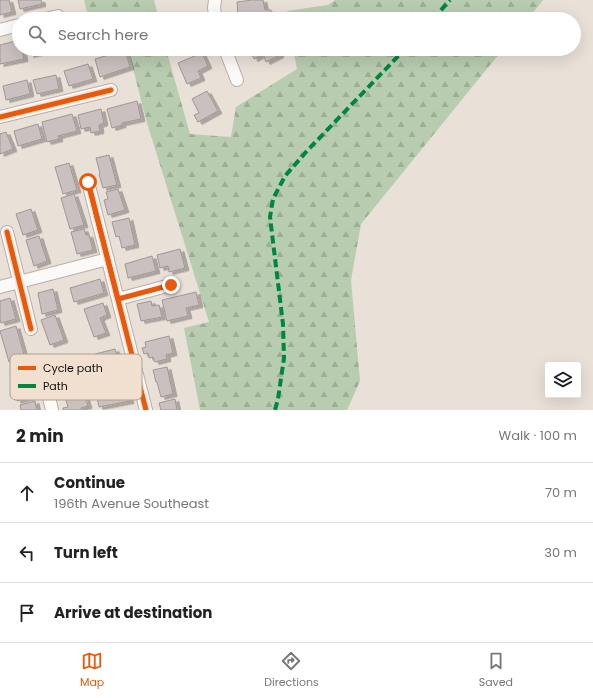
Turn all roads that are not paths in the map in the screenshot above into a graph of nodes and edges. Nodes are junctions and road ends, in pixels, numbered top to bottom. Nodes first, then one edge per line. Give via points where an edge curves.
1 (215, 0) edge
2 (215, 12) edge
3 (12, 27) edge
4 (0, 30) edge
5 (228, 56) edge
6 (237, 80) dead end
7 (111, 90) dead end
8 (0, 117) edge
9 (88, 182) dead end
10 (7, 232) dead end
11 (108, 260) junction
12 (19, 282) junction
13 (171, 285) dead end
14 (0, 287) edge
15 (118, 299) junction
16 (31, 329) dead end
17 (132, 354) edge
18 (142, 394) edge
19 (50, 400) edge
20 (52, 410) edge
21 (146, 410) edge

1 - 2 street
3 - 4 street
5 - 6 street
7 - 8 street
9 - 11 street
10 - 12 street
11 - 12 street
11 - 15 street
12 - 14 street
12 - 16 street
13 - 15 street
15 - 17 street
18 - 21 street
19 - 20 street

